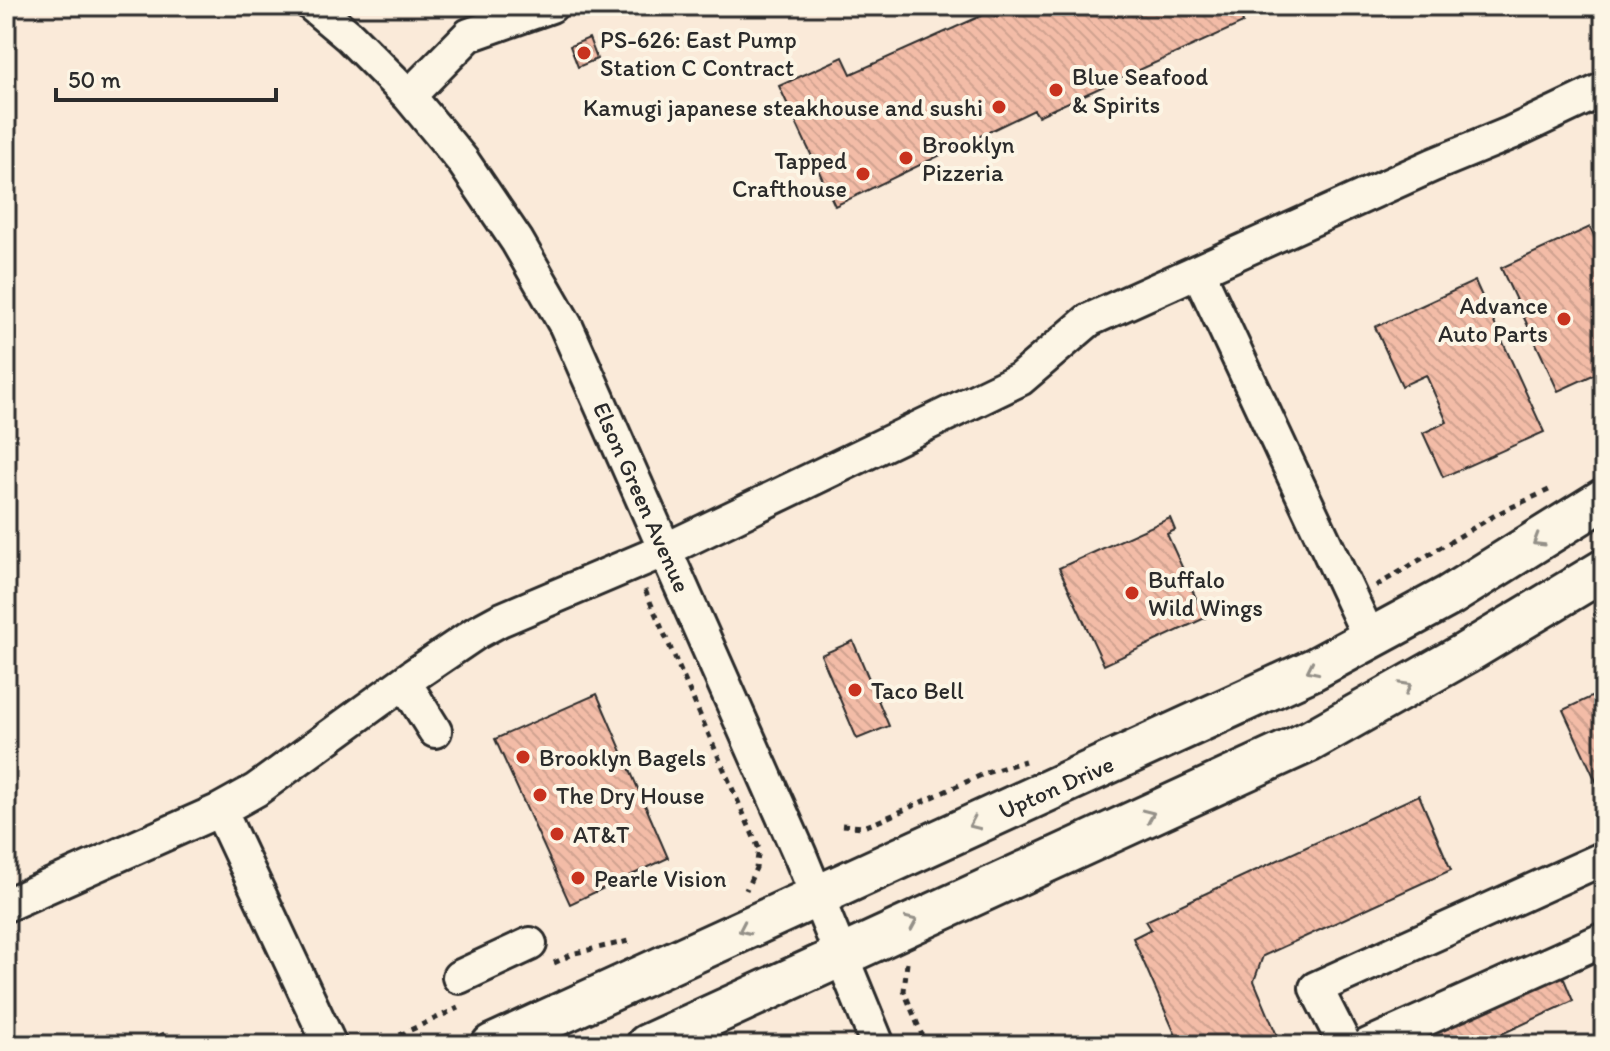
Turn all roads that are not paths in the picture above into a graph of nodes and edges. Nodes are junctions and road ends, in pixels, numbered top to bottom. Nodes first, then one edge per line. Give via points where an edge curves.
1 (313, 6) edge
2 (551, 6) edge
3 (1604, 89) edge
4 (409, 96) junction
5 (1198, 271) junction
6 (1604, 499) edge
7 (665, 550) junction
8 (1604, 570) edge
9 (1370, 639) junction
10 (405, 683) junction
11 (435, 731) dead end
12 (220, 810) junction
13 (1604, 858) edge
14 (815, 896) junction
15 (6, 905) edge
16 (1604, 939) edge
17 (841, 954) junction
18 (538, 955) road end
19 (461, 992) road end
20 (330, 1045) edge
21 (492, 1045) edge
22 (647, 1045) edge
23 (878, 1045) edge
24 (1345, 1045) edge
25 (1368, 1045) edge

1 - 4 street, Elson Green Avenue
2 - 4 street via 469,35
3 - 5 street
4 - 7 street, Elson Green Avenue via 494,206 559,314
5 - 7 street via 1089,320 1020,379
5 - 9 street
6 -> 9 main road, Upton Drive
7 - 10 street via 500,620
7 - 14 street, Elson Green Avenue
17 -> 8 main road via 1310,741
9 -> 14 main road, Upton Drive
10 - 11 street
10 - 12 street
12 - 15 street
12 - 20 street
13 - 24 street via 1316,988
14 - 17 street, Elson Green Avenue
14 -> 21 main road, Upton Drive
16 - 25 street
17 - 22 main road
17 - 23 street, Elson Green Avenue
18 - 19 street

